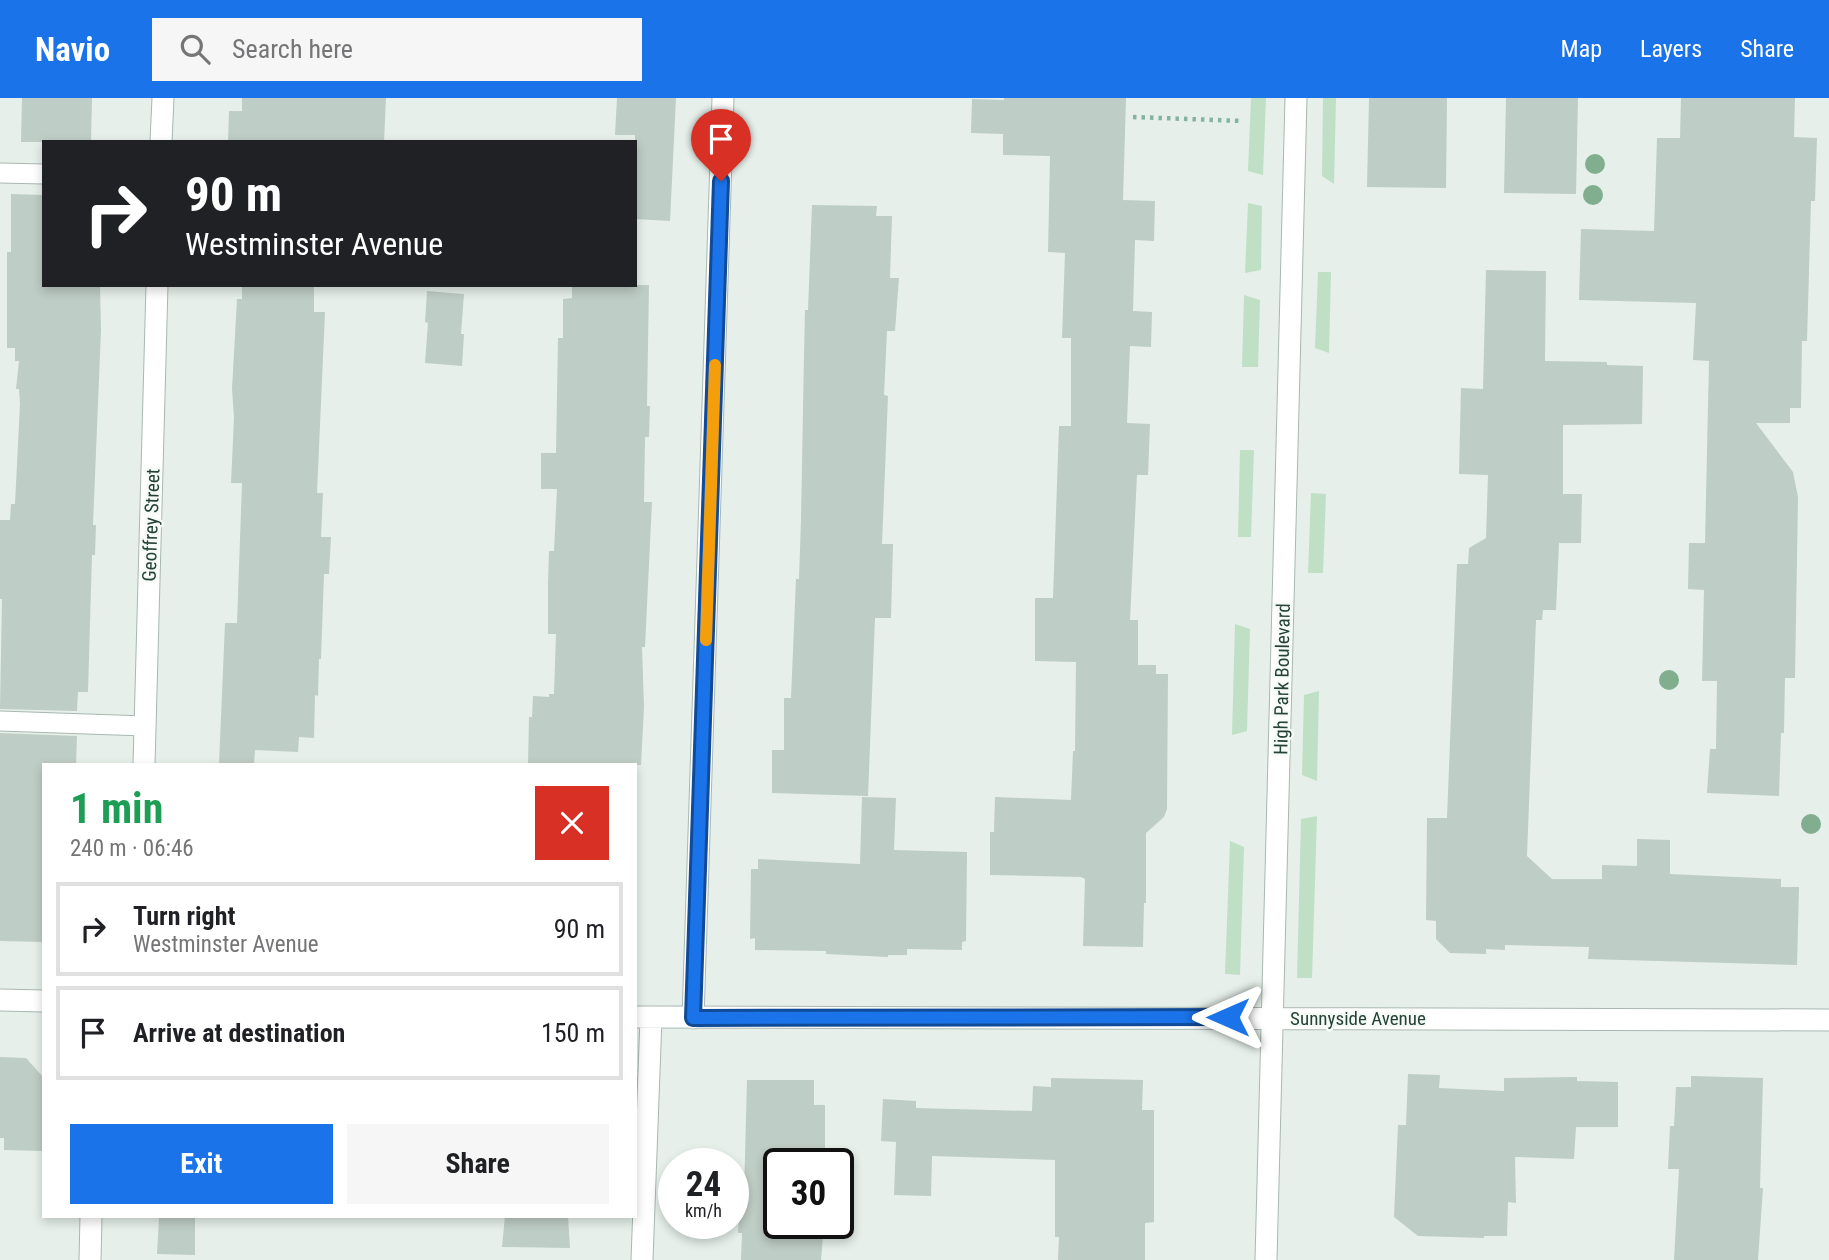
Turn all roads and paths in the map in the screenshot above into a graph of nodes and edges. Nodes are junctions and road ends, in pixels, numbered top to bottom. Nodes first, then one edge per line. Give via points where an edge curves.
1 (163, 98) edge
2 (723, 98) edge
3 (1296, 98) edge
4 (1133, 117) dead end
5 (1243, 121) dead end
6 (161, 140) edge
7 (0, 173) edge
8 (42, 174) edge
9 (157, 287) edge
10 (0, 721) edge
11 (145, 726) junction
12 (144, 763) edge
13 (0, 1000) edge
14 (42, 1001) edge
15 (643, 1018) edge
16 (693, 1018) junction
17 (1272, 1018) junction
18 (1829, 1020) edge
19 (91, 1218) edge
20 (90, 1260) edge
21 (642, 1260) edge
22 (1266, 1260) edge

1 - 6 street
2 - 16 street
3 - 17 street, High Park Boulevard
4 - 5 path
7 - 8 lane
9 - 11 street, Geoffrey Street
10 - 11 lane
11 - 12 street, Geoffrey Street
13 - 14 street
15 - 16 street, Sunnyside Avenue
15 - 21 street
16 - 17 street, Sunnyside Avenue
17 - 18 street, Sunnyside Avenue
17 - 22 street, High Park Boulevard
19 - 20 street

